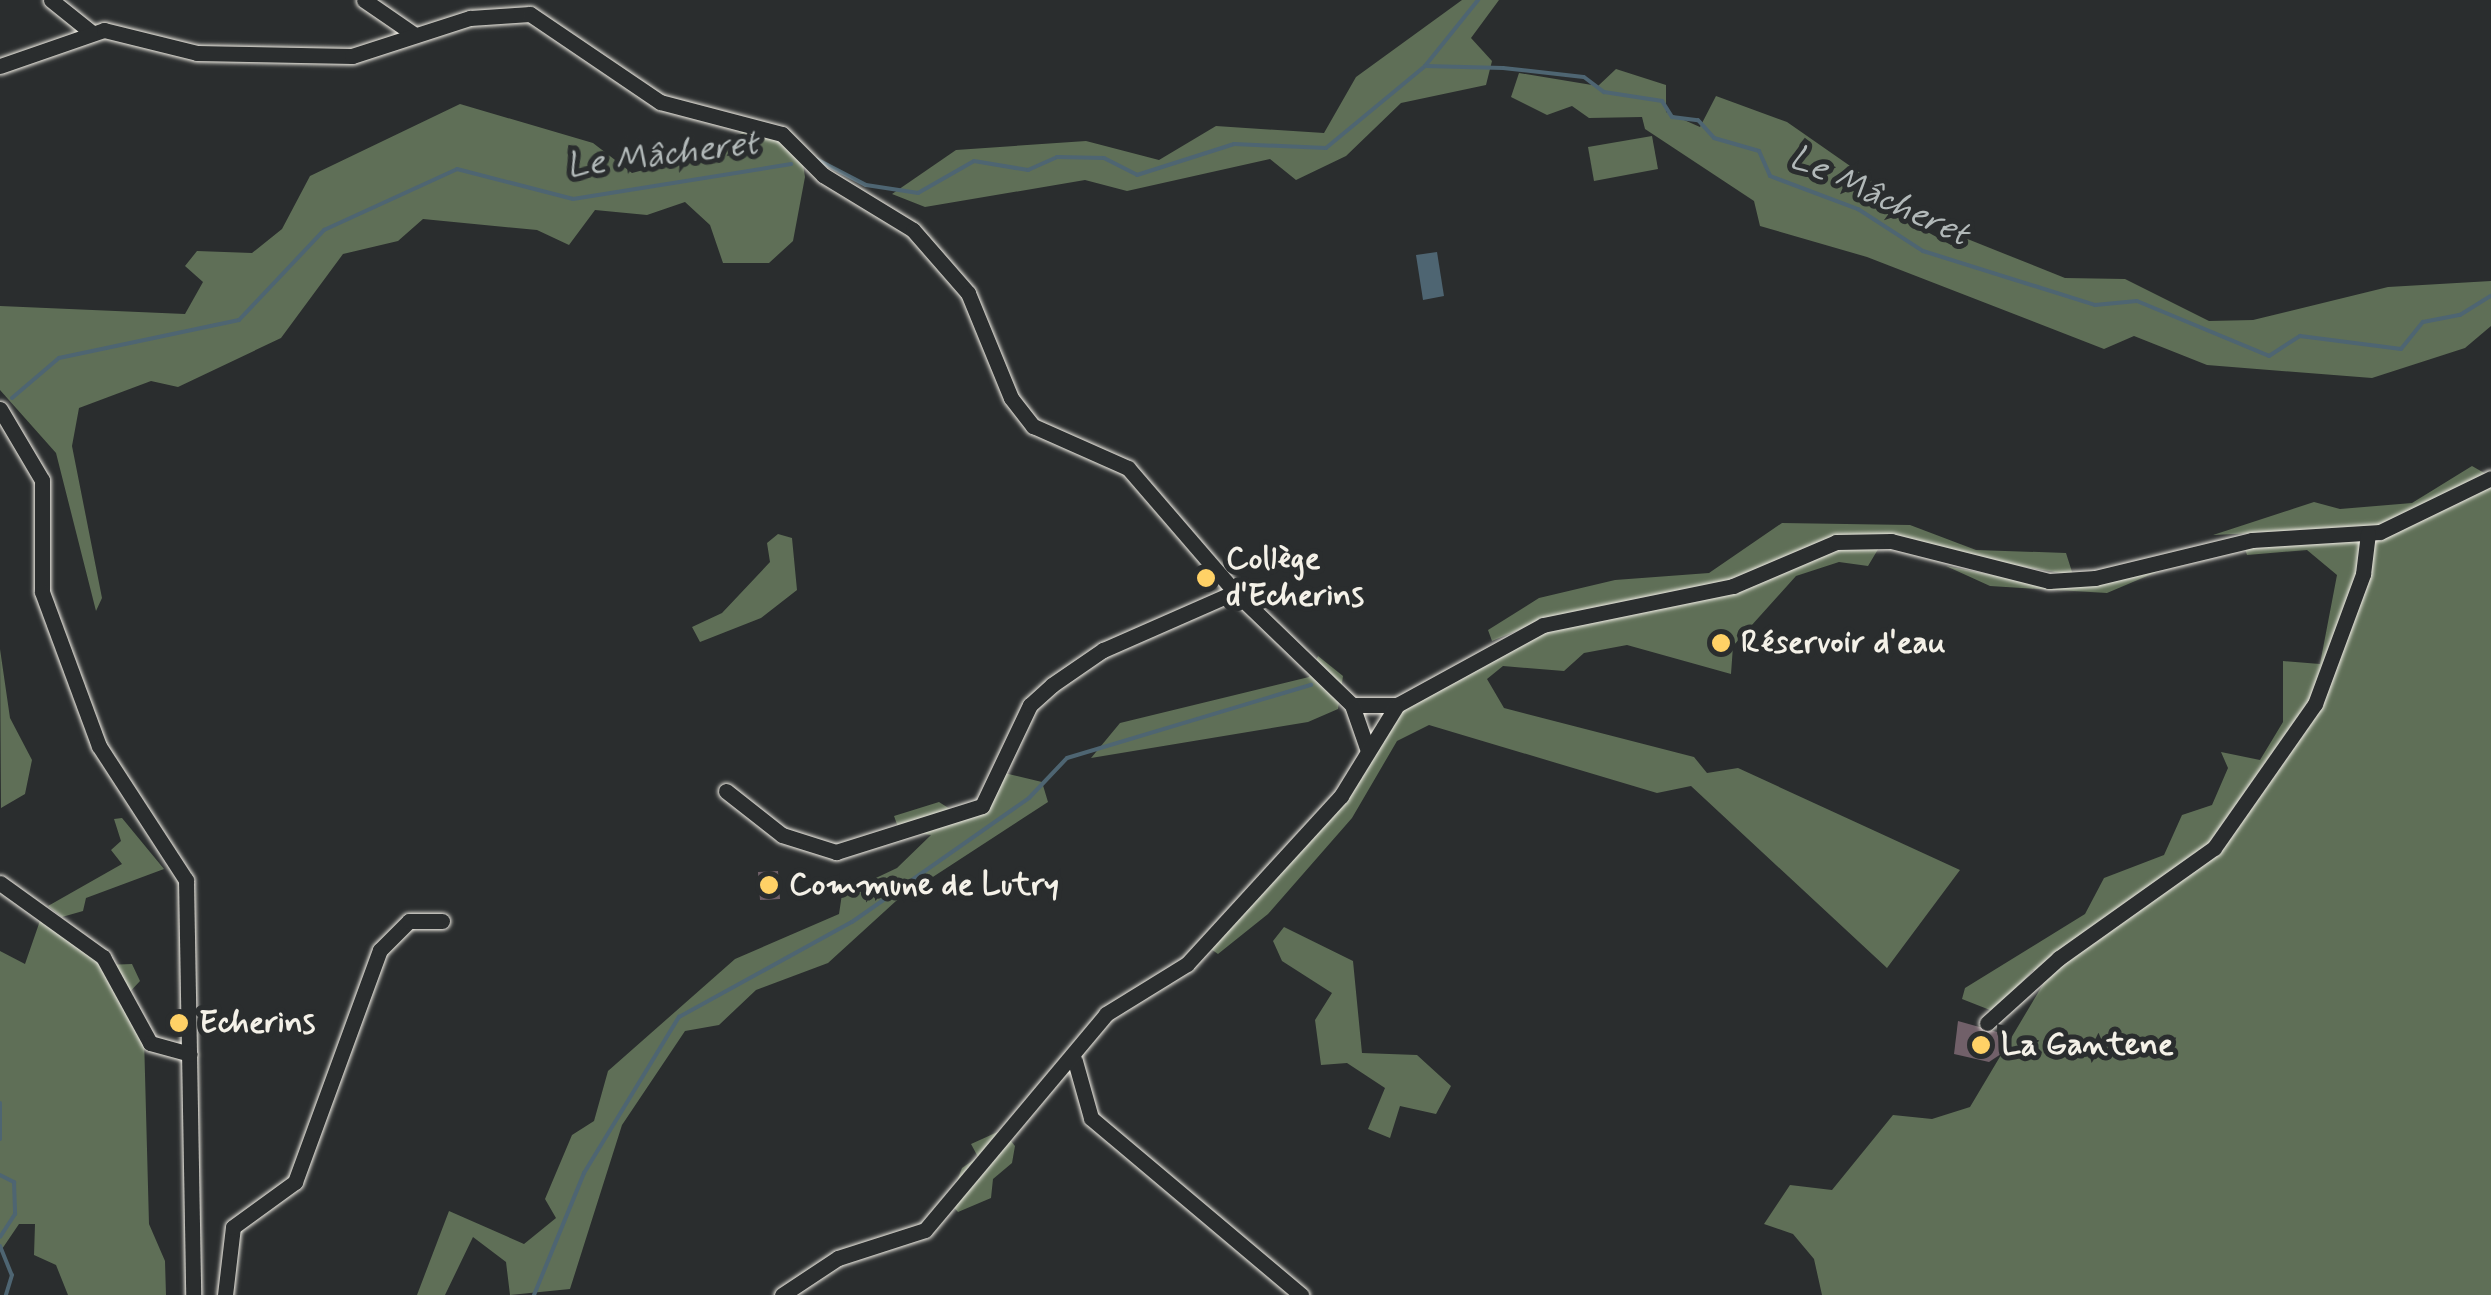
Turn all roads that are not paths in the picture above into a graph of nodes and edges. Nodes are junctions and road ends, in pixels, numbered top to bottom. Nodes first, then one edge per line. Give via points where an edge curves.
1 (51, 0) edge
2 (364, 0) edge
3 (92, 33) junction
4 (416, 35) junction
5 (0, 66) edge
6 (0, 409) edge
7 (2491, 478) edge
8 (2368, 532) junction
9 (1235, 592) junction
10 (1397, 704) junction
11 (1352, 705) junction
12 (1368, 748) junction
13 (726, 792) dead end
14 (0, 883) edge
15 (442, 922) dead end
16 (1986, 1023) dead end
17 (190, 1054) junction
18 (1075, 1061) junction
19 (193, 1295) edge
20 (225, 1295) edge
21 (782, 1295) edge
22 (1301, 1295) edge

1 - 3 street
2 - 4 street
3 - 4 street via 122,29 196,53 333,57
3 - 5 street
4 - 9 street via 530,14 660,102 782,134 940,257 1033,426 1128,468
6 - 17 street via 42,480 42,592 99,746 186,880
7 - 8 street via 2422,518
8 - 10 street via 2252,540 2049,580 1891,541 1836,542 1733,586 1542,625
8 - 16 street via 2363,574 2315,704 2214,848 2059,958
9 - 11 street
9 - 13 street via 1103,650 1052,685 1030,705 993,794 951,818 836,852 782,835
10 - 11 street
10 - 12 street
11 - 12 street
12 - 18 street via 1341,796 1202,949 1106,1014
14 - 17 street via 103,956 150,1043
15 - 20 street via 408,921 380,950 295,1182 233,1227
17 - 19 street
18 - 21 street via 926,1230 838,1258
18 - 22 street via 1090,1118

